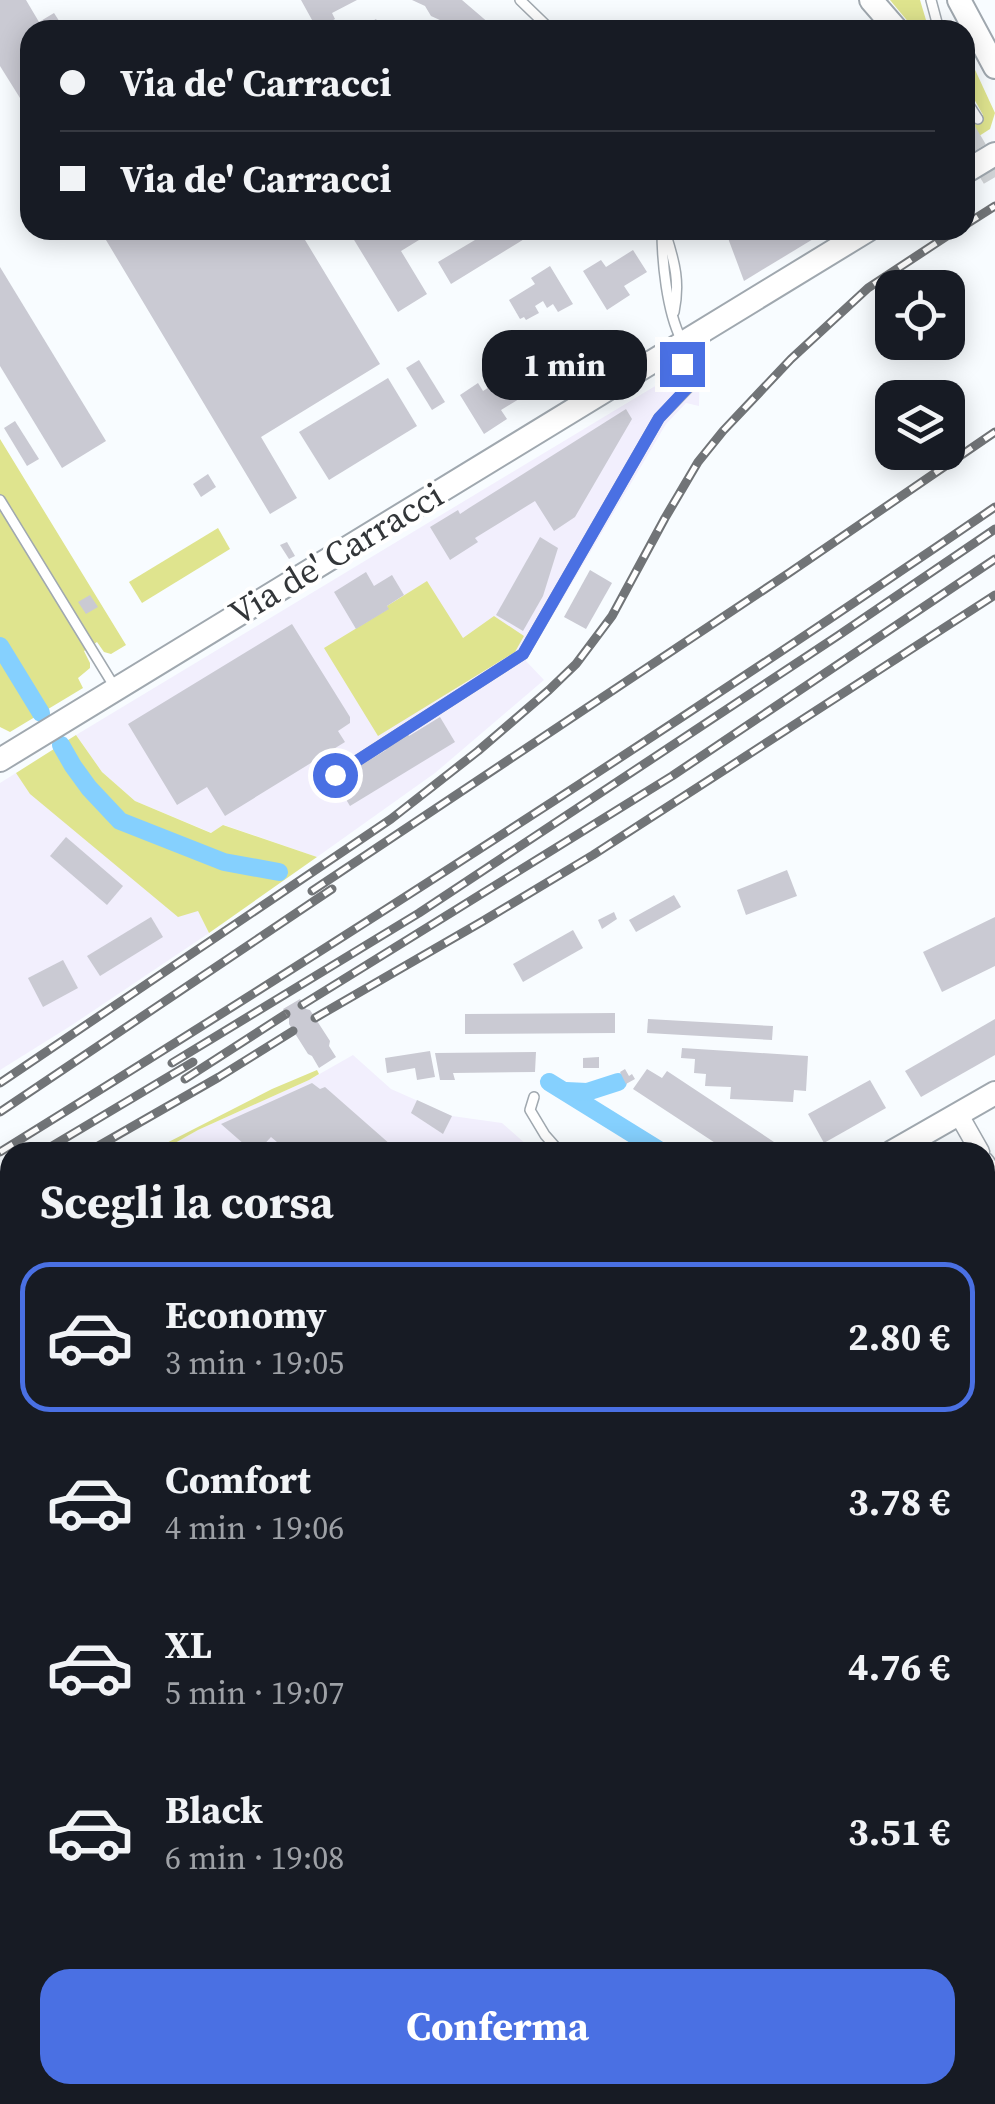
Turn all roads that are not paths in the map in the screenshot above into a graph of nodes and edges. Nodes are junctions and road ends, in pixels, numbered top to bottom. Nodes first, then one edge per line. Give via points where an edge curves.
1 (520, 0) edge
2 (871, 0) edge
3 (541, 20) edge
4 (888, 20) edge
5 (975, 29) edge
6 (995, 66) edge
7 (975, 114) edge
8 (978, 118) dead end
9 (663, 240) edge
10 (851, 240) edge
11 (677, 345) junction
12 (0, 500) edge
13 (116, 689) junction
14 (4, 758) edge
15 (335, 775) dead end
16 (995, 1094) edge
17 (534, 1097) dead end
18 (958, 1115) junction
19 (551, 1142) edge
20 (910, 1142) edge
21 (974, 1142) edge

1 - 3 lane
2 - 4 street
5 - 6 street
7 - 8 lane
9 - 11 lane
10 - 11 street, Via de' Carracci
11 - 13 street, Via de' Carracci
11 - 15 lane via 689,386 659,418 523,654
12 - 13 lane
13 - 14 street, Via de' Carracci
16 - 18 street
17 - 19 lane via 530,1110
18 - 20 street
18 - 21 street

